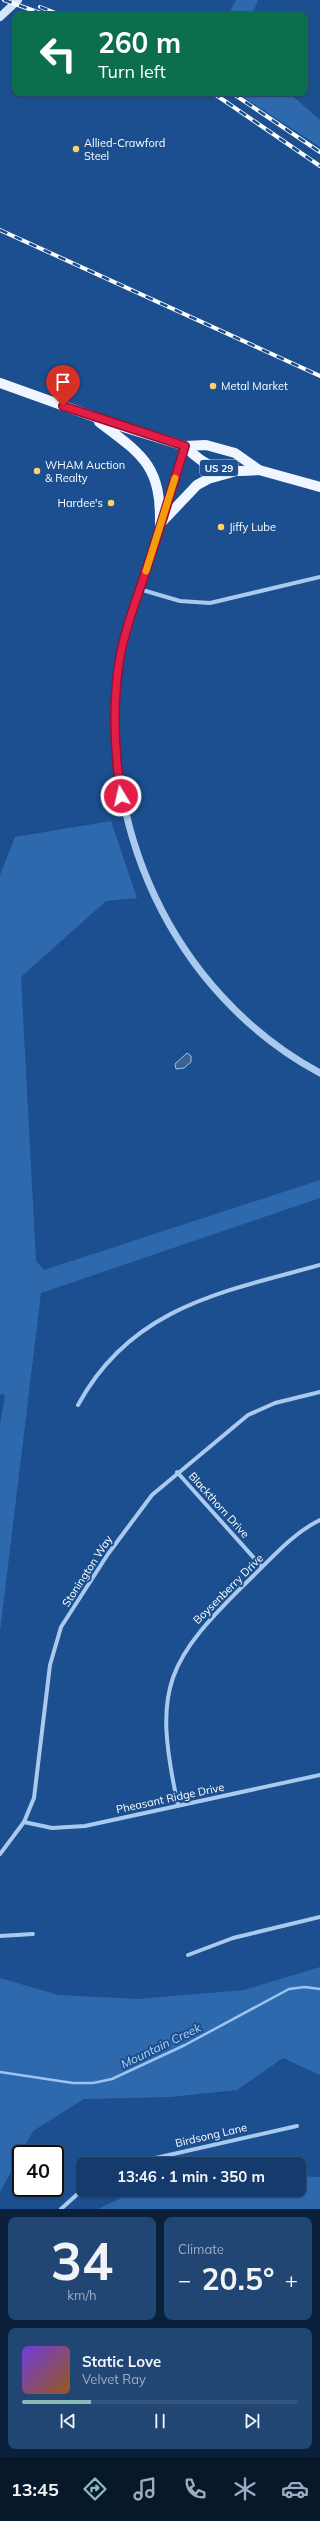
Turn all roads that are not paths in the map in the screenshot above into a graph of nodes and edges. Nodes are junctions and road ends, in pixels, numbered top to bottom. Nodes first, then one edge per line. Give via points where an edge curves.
1 (18, 0) edge
2 (0, 17) edge
3 (0, 383) edge
4 (91, 416) junction
5 (185, 446) junction
6 (259, 470) junction
7 (233, 472) junction
8 (320, 486) edge
9 (160, 524) junction
10 (320, 577) edge
11 (139, 589) junction
12 (320, 1073) edge
13 (320, 1265) edge
14 (320, 1392) edge
15 (78, 1405) dead end
16 (177, 1472) junction
17 (320, 1520) edge
18 (262, 1567) junction
19 (320, 1775) edge
20 (178, 1805) junction
21 (24, 1822) junction
22 (0, 1854) edge
23 (320, 1917) edge
24 (33, 1934) dead end
25 (0, 1936) edge
26 (188, 1955) dead end
27 (297, 2126) dead end
28 (160, 2157) edge
29 (76, 2195) edge
30 (61, 2209) edge

1 - 2 main road
3 - 4 main road, US 29
4 - 5 main road, US 29
4 - 9 main road via 136,452 150,468 161,498
5 - 6 main road, US 29 via 206,445 235,454
5 - 7 main road, US 29 via 200,461
5 - 9 street
6 - 7 main road, US 29
6 - 8 main road, US 29
7 - 9 main road via 197,485
9 - 11 street
10 - 11 street via 210,603 180,601
11 - 12 street via 131,610 120,658 115,720 117,766 123,804 140,866 178,940 217,992 244,1019 275,1044
13 - 15 street via 240,1287 172,1311 143,1330 100,1372
14 - 16 street, Stonington Way via 275,1403 248,1415
16 - 18 street, Blackthorn Drive
16 - 21 street, Stonington Way via 152,1495 134,1518 89,1582 62,1627 50,1665 34,1798
17 - 18 street, Boysenberry Drive via 298,1532
18 - 20 street, Boysenberry Drive via 203,1626 174,1673 166,1705 165,1726 168,1763
19 - 20 street, Pheasant Ridge Drive
20 - 21 street, Pheasant Ridge Drive via 68,1828 52,1828
21 - 22 street, Stonington Way
23 - 26 street via 233,1938
24 - 25 street
27 - 28 street, Birdsong Lane
29 - 30 street

